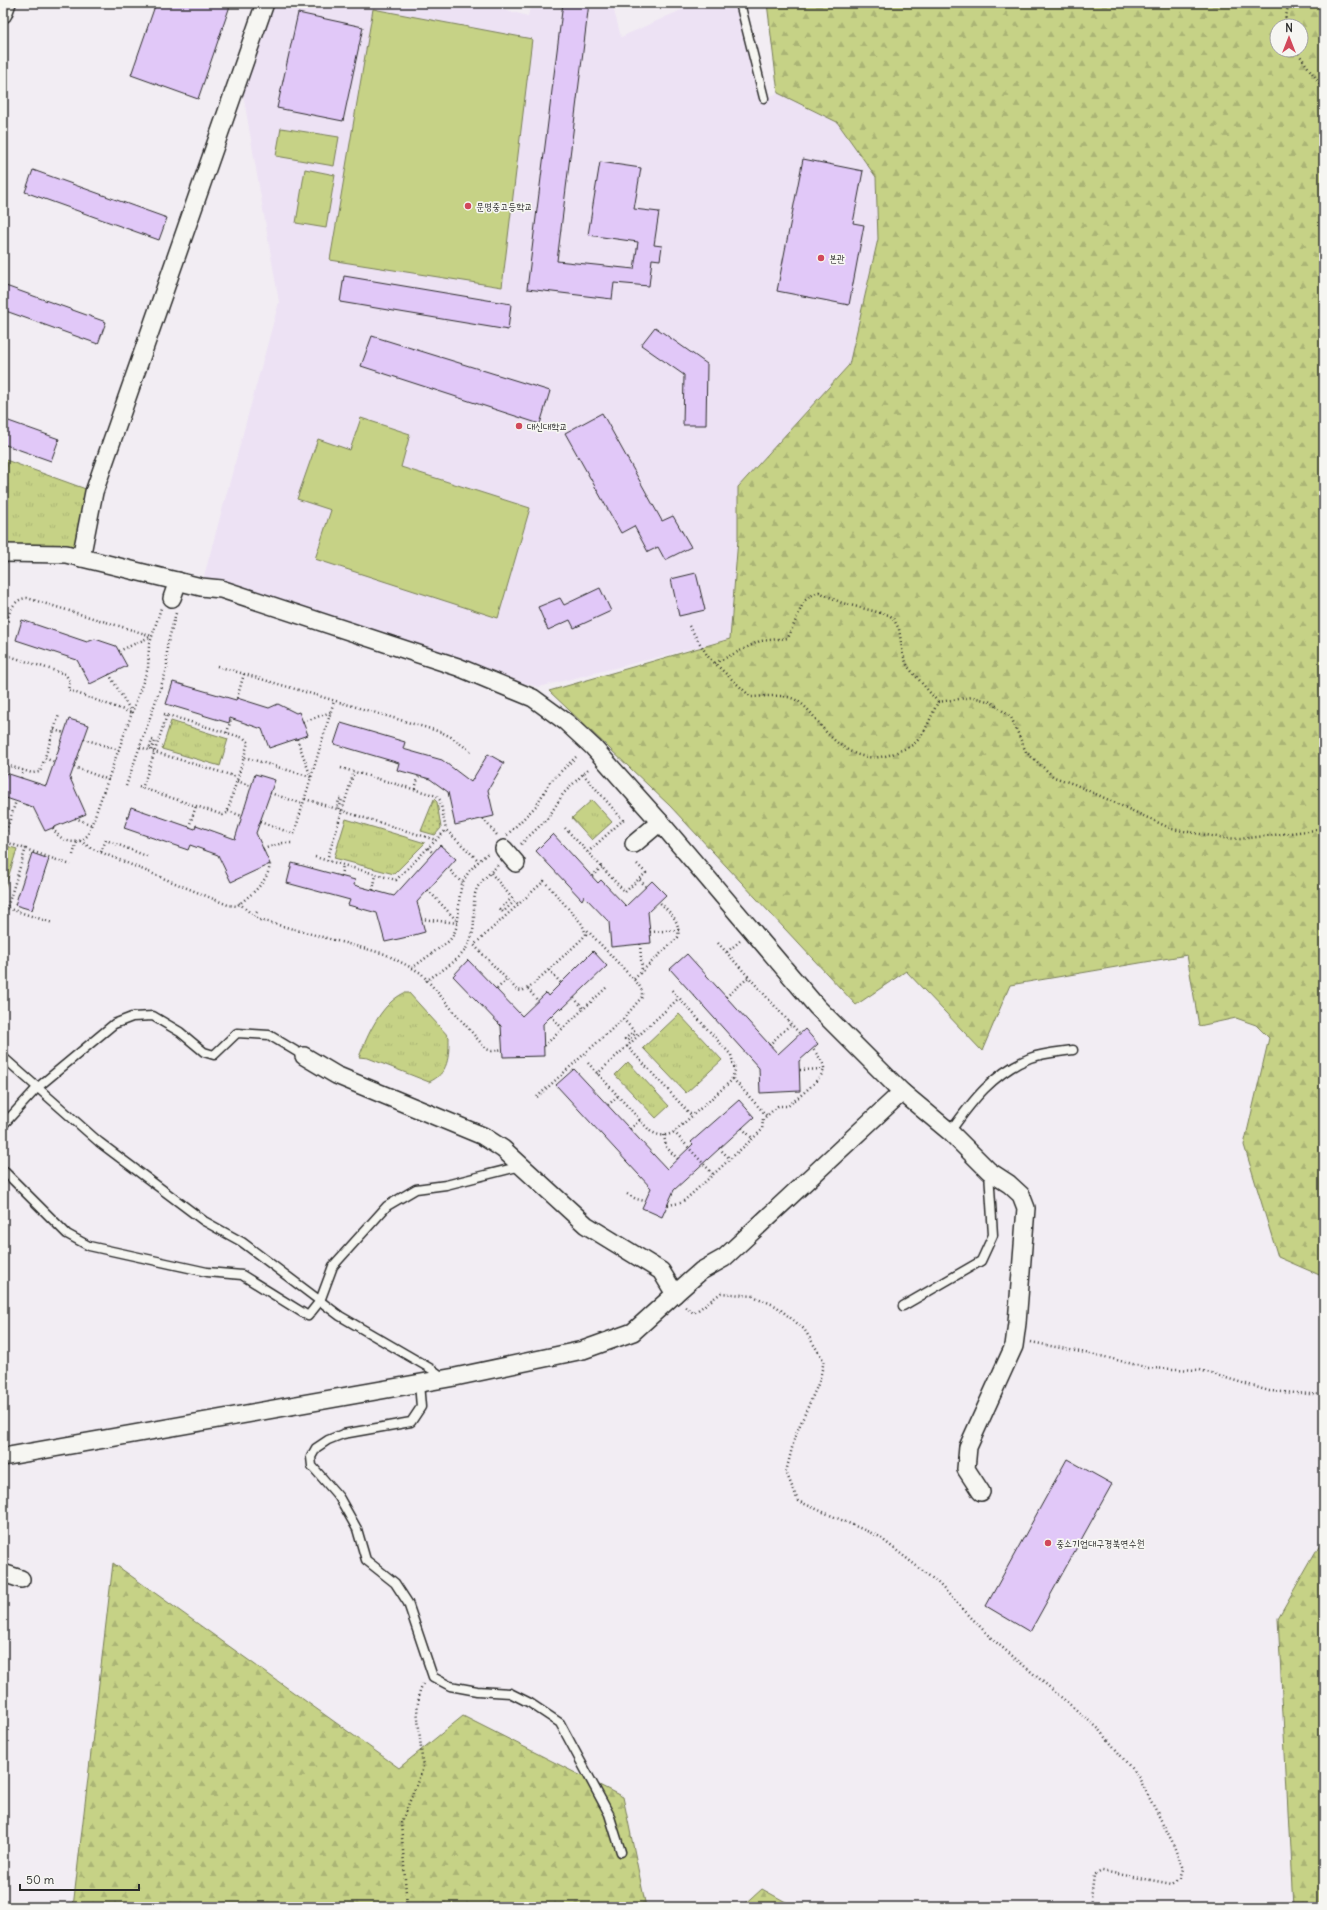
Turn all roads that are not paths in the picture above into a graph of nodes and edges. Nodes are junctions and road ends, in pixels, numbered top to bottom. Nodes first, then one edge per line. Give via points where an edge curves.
1 (7, 3) edge
2 (265, 3) edge
3 (740, 3) edge
4 (3, 14) edge
5 (764, 98) dead end
6 (3, 554) edge
7 (81, 558) junction
8 (178, 581) junction
9 (171, 603) road end
10 (660, 822) junction
11 (634, 844) dead end
12 (498, 849) road end
13 (516, 863) dead end
14 (1072, 1050) dead end
15 (304, 1056) joint
16 (3, 1057) edge
17 (37, 1088) junction
18 (902, 1092) junction
19 (3, 1125) edge
20 (950, 1132) junction
21 (522, 1166) junction
22 (3, 1170) edge
23 (989, 1171) junction
24 (673, 1296) junction
25 (320, 1301) junction
26 (903, 1306) dead end
27 (444, 1378) junction
28 (419, 1383) junction
29 (3, 1457) edge
30 (981, 1492) dead end
31 (3, 1573) edge
32 (21, 1578) dead end
33 (621, 1852) dead end

1 - 4 street
2 - 7 street via 94,492
3 - 5 lane
6 - 7 street via 66,554
7 - 8 street
8 - 9 street
8 - 10 street via 220,589 458,667 534,698 593,747
10 - 11 street
10 - 18 street via 818,1007
12 - 13 street
14 - 20 lane via 1031,1058 1001,1075 982,1090
15 - 17 lane via 269,1035 237,1033 214,1055 204,1052 180,1032 153,1016 132,1017 114,1024
15 - 21 street via 348,1080 483,1136 503,1148
16 - 17 lane
17 - 19 lane
17 - 25 lane via 105,1147 204,1221 242,1242
18 - 20 street
18 - 24 street via 724,1258 701,1271
20 - 23 street
21 - 24 street via 586,1225 661,1271
21 - 25 lane via 446,1185 416,1189 387,1206 333,1266
22 - 25 lane via 67,1234 89,1246 207,1272 242,1275 308,1316
23 - 26 lane via 993,1235 981,1261
23 - 30 street via 1021,1195 1026,1208 1014,1346 968,1447 966,1469
24 - 27 street via 633,1332 583,1350
25 - 27 lane via 340,1316
27 - 28 street
28 - 29 street
28 - 33 lane via 421,1407 411,1422 343,1434 328,1440 316,1448 311,1457 312,1466 339,1497 357,1529 366,1560 395,1583 408,1603 433,1677 450,1686 477,1692 510,1693 560,1723 609,1814
31 - 32 street

